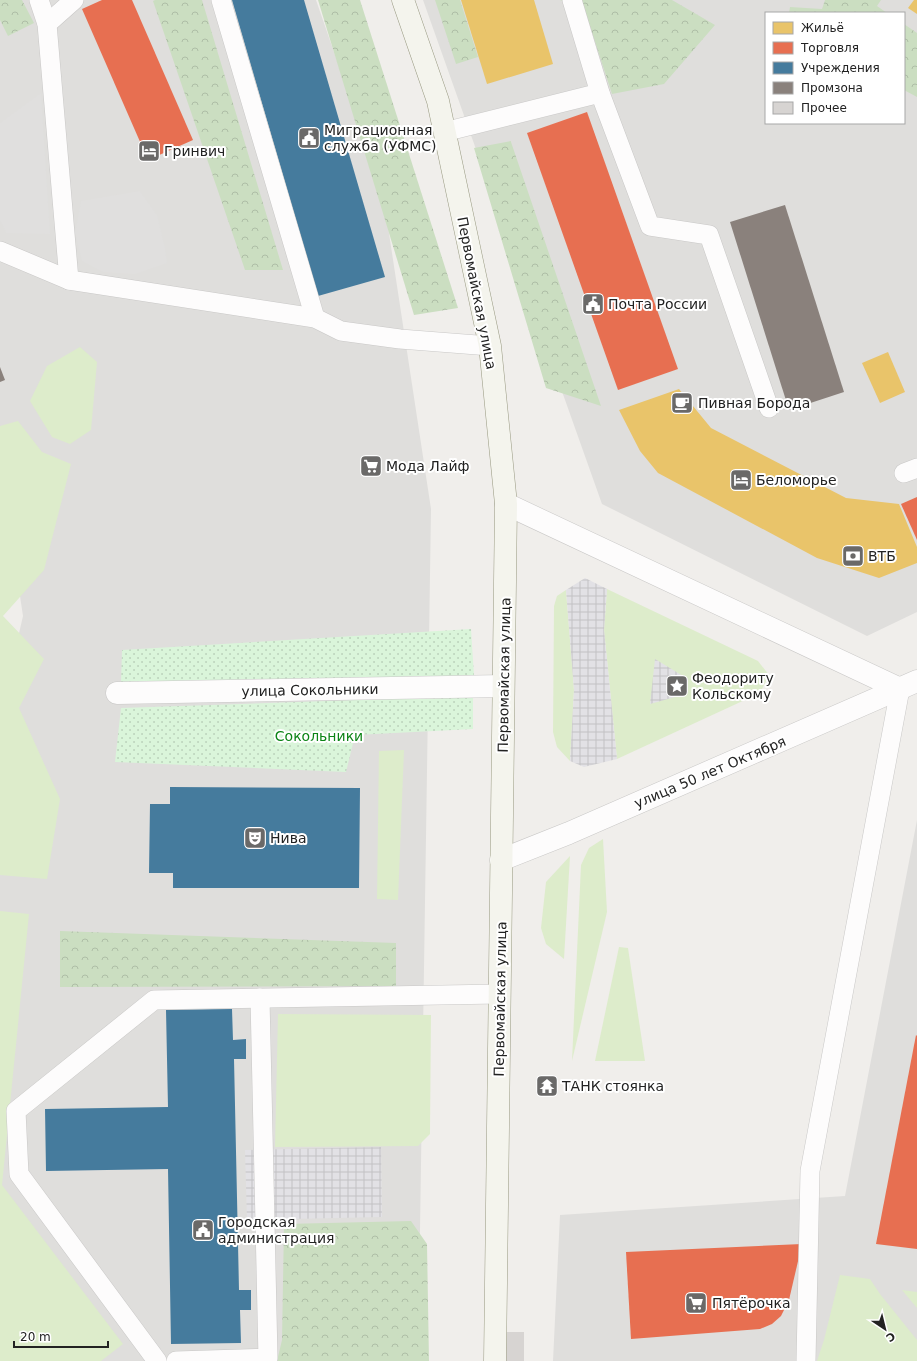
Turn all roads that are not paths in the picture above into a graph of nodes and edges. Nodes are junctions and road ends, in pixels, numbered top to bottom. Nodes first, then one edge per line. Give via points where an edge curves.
1 (39, 0) edge
2 (74, 0) edge
3 (221, 0) edge
4 (403, 0) edge
5 (572, 0) edge
6 (47, 24) junction
7 (600, 93) junction
8 (444, 132) junction
9 (0, 251) edge
10 (69, 280) junction
11 (315, 318) junction
12 (490, 346) junction
13 (769, 408) dead end
14 (506, 504) junction
15 (909, 685) edge
16 (503, 686) junction
17 (117, 693) dead end
18 (502, 860) junction
19 (499, 994) junction
20 (260, 998) junction
21 (157, 1361) edge
22 (176, 1361) edge
23 (495, 1361) edge
24 (806, 1361) edge

1 - 6 lane
2 - 6 lane
3 - 11 lane
4 - 8 main road, Первомайская улица via 438,101
5 - 7 lane
6 - 10 lane
7 - 8 lane
7 - 13 lane via 650,226 709,235
8 - 12 main road, Первомайская улица
9 - 10 lane
10 - 11 lane
11 - 12 lane via 341,331 400,339
12 - 14 main road, Первомайская улица
14 - 15 street
14 - 16 main road, Первомайская улица
15 - 18 street, улица 50 лет Октября
15 - 24 lane via 810,1171
16 - 17 street, улица Сокольники
16 - 18 main road, Первомайская улица
18 - 19 main road, Первомайская улица
19 - 20 lane
19 - 23 main road, Первомайская улица
20 - 21 lane via 154,1000 16,1111 19,1174
20 - 22 lane via 268,1358

